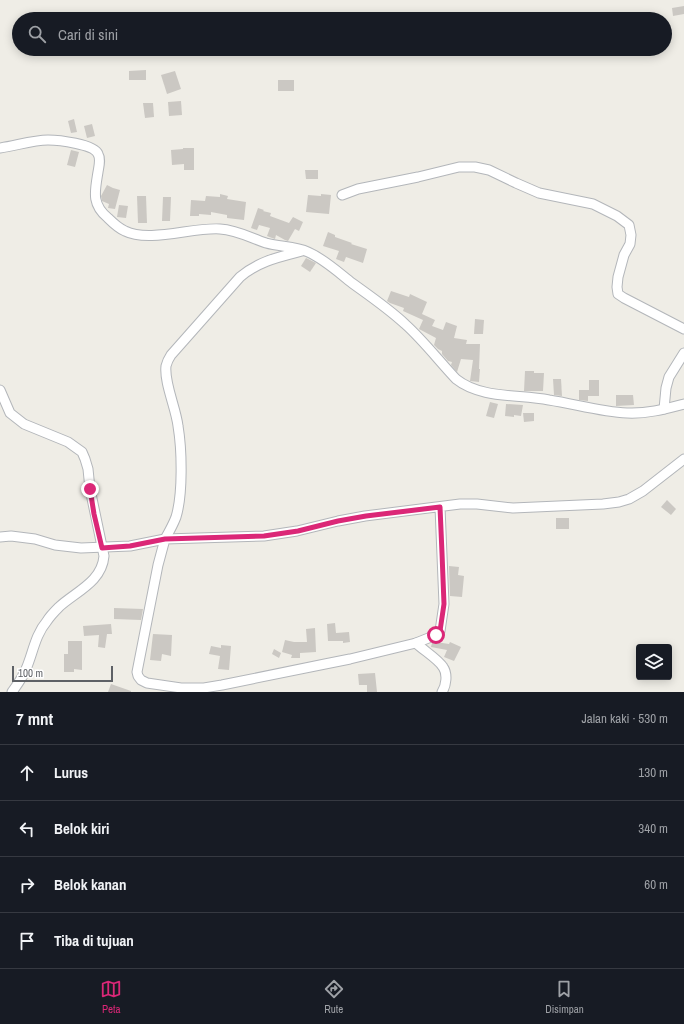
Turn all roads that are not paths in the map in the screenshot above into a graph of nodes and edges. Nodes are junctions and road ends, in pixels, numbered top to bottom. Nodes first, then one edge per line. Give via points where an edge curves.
1 (0, 148) edge
2 (342, 195) dead end
3 (303, 250) junction
4 (684, 329) edge
5 (684, 354) edge
6 (0, 390) edge
7 (684, 404) edge
8 (664, 409) junction
9 (684, 459) edge
10 (440, 507) junction
11 (0, 536) edge
12 (165, 539) junction
13 (102, 548) junction
14 (416, 643) junction
15 (12, 692) edge
16 (442, 692) edge

1 - 3 street via 46,140 93,148 99,154 100,160 95,191 97,205 104,215 125,231 146,235 204,229 228,230 269,244
2 - 4 street via 358,189 418,178 459,167 475,167 489,170 539,193 594,204 629,225 630,244 624,254 618,277 618,294
3 - 8 street via 325,262 400,320 463,385 482,392 537,398 616,412 640,413
3 - 12 street via 264,262 240,277 171,355 166,365 178,424 181,482 176,518
5 - 8 street via 669,377
6 - 13 street via 10,413 24,424 68,442 82,452 88,469
7 - 8 street
9 - 10 street via 643,491 629,500 619,502 513,508 471,504
10 - 12 street via 366,516 264,536
10 - 14 street via 444,604 440,631
11 - 13 street via 35,539 69,547
12 - 13 street
12 - 14 street via 137,672 141,680 147,683 181,688 204,688 350,660
13 - 15 street via 103,562 97,576 45,622 19,683
14 - 16 street via 444,668 446,678

